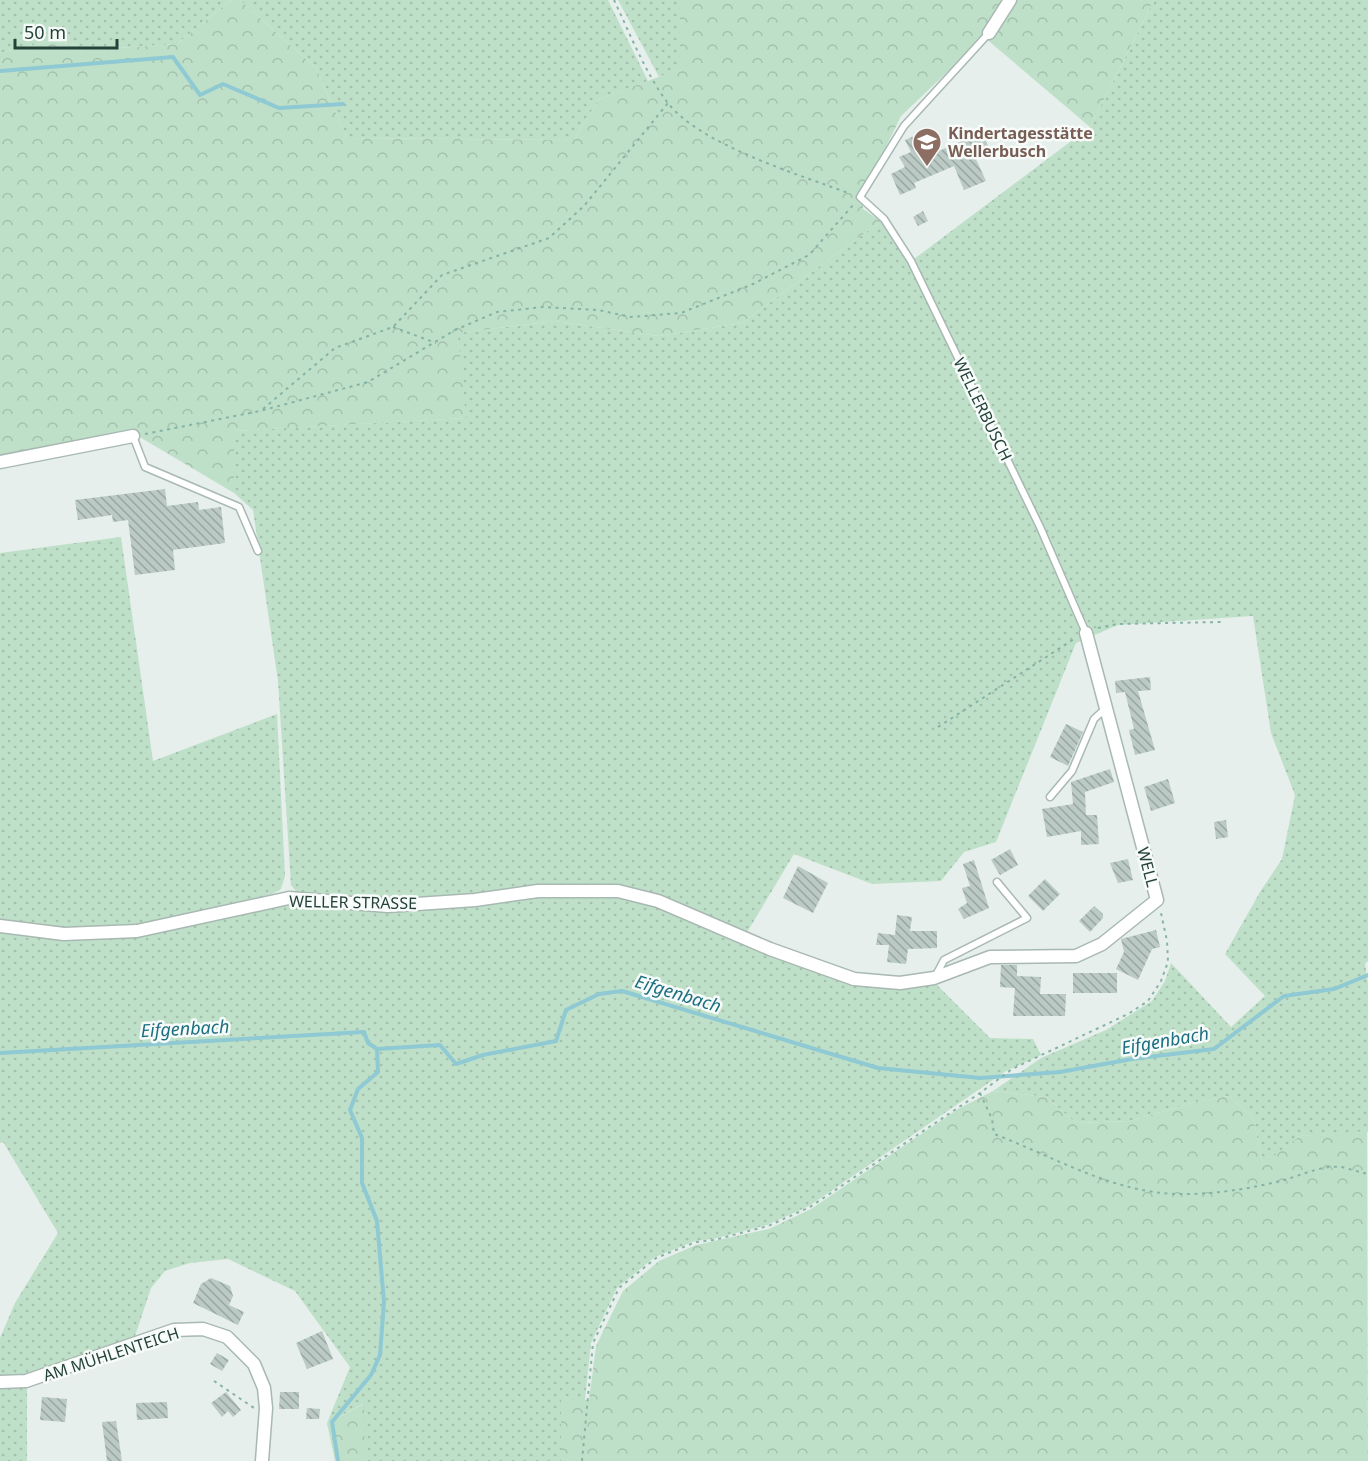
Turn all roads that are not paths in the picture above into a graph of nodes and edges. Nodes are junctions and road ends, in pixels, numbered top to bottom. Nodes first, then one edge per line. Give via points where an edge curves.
1 (1010, 0) edge
2 (988, 33) joint
3 (133, 436) joint
4 (0, 462) edge
5 (258, 551) dead end
6 (1086, 633) joint
7 (1106, 709) junction
8 (1050, 797) dead end
9 (997, 882) dead end
10 (0, 926) edge
11 (770, 949) joint
12 (934, 978) junction
13 (0, 1382) edge
14 (262, 1461) edge

1 - 2 street
2 - 6 lane, WELLERBUSCH via 904,126 860,197 884,219 911,261 1040,527
3 - 4 street
3 - 5 lane via 145,467 239,507
6 - 7 street, WELL
7 - 8 lane via 1095,719 1072,771
7 - 12 street, WELL via 1157,900 1102,944 1076,956 990,957
9 - 12 lane via 1027,918 944,960
10 - 11 street, WELLER STRASSE via 64,934 137,931 289,898 388,906 538,891 618,891 658,901
11 - 12 street, WELL via 854,979 900,983
13 - 14 street, AM MÜHLENTEICH via 26,1381 174,1330 203,1329 227,1338 254,1364 264,1388 266,1408

